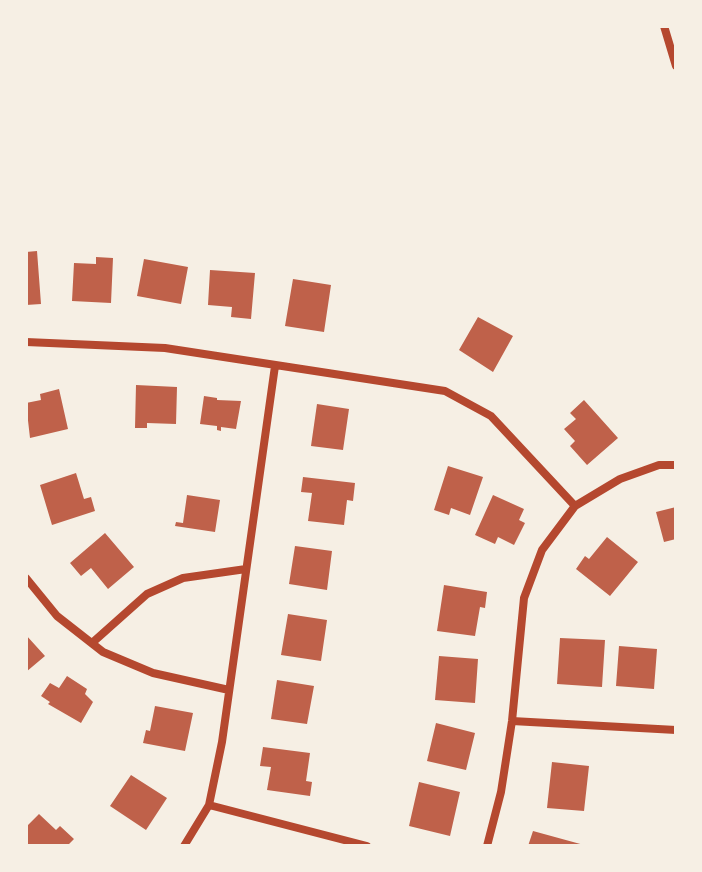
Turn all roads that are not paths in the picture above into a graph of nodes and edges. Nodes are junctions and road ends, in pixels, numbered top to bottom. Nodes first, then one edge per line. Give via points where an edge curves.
1 (664, 26) edge
2 (676, 66) edge
3 (26, 342) edge
4 (275, 366) junction
5 (676, 465) edge
6 (575, 506) junction
7 (246, 569) junction
8 (26, 578) edge
9 (92, 643) junction
10 (229, 690) junction
11 (512, 721) junction
12 (676, 730) edge
13 (209, 805) junction
14 (184, 846) edge
15 (367, 846) edge
16 (487, 846) edge

1 - 2 street
3 - 4 street via 165,348
4 - 6 street via 445,391 491,416
4 - 7 street
5 - 6 street via 659,465 620,479
6 - 11 street via 542,550 524,598
7 - 9 street via 183,578 147,594
7 - 10 street
8 - 9 street via 57,616
9 - 10 street via 153,673
10 - 13 street
11 - 12 street
11 - 16 street
13 - 14 street
13 - 15 street

